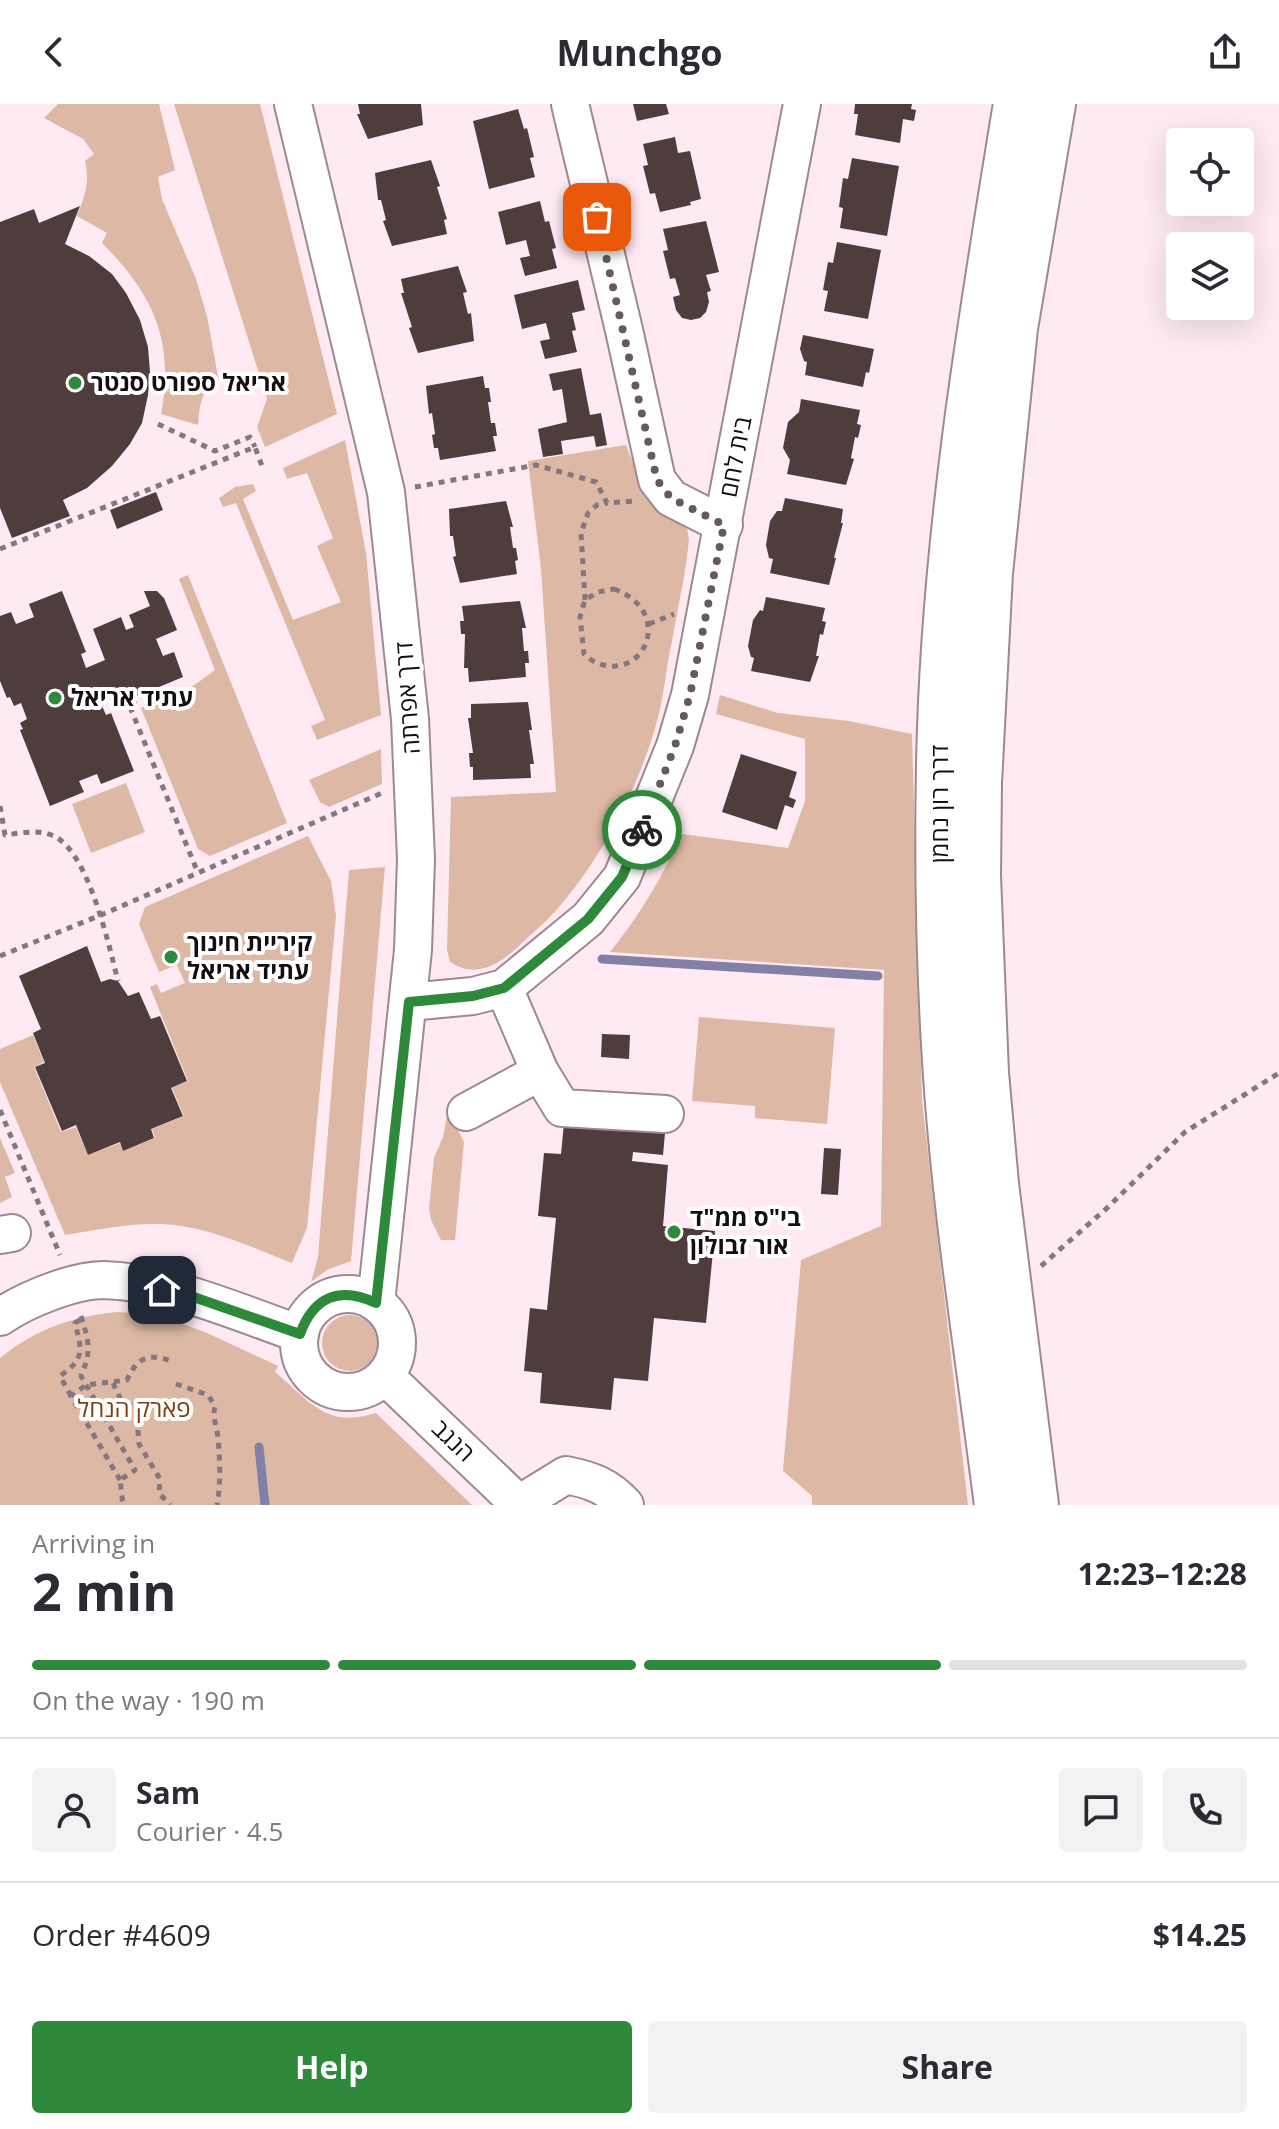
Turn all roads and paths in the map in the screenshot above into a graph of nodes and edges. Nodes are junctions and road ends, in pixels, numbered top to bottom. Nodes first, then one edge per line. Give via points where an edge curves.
1 (293, 104) edge
2 (570, 104) edge
3 (802, 104) edge
4 (1016, 104) edge
5 (1053, 104) edge
6 (158, 424) dead end
7 (255, 447) junction
8 (262, 466) dead end
9 (596, 482) dead end
10 (410, 488) dead end
11 (607, 503) dead end
12 (724, 525) junction
13 (0, 549) edge
14 (585, 600) junction
15 (684, 610) dead end
16 (649, 624) junction
17 (130, 707) dead end
18 (387, 791) dead end
19 (0, 806) edge
20 (2, 837) edge
21 (198, 873) junction
22 (101, 915) junction
23 (0, 956) edge
24 (118, 981) dead end
25 (504, 988) junction
26 (409, 1002) junction
27 (540, 1072) junction
28 (1279, 1073) edge
29 (0, 1110) edge
30 (466, 1112) dead end
31 (665, 1114) dead end
32 (62, 1260) dead end
33 (1040, 1268) dead end
34 (376, 1303) junction
35 (79, 1310) dead end
36 (0, 1317) edge
37 (82, 1319) junction
38 (300, 1334) junction
39 (171, 1361) dead end
40 (385, 1376) junction
41 (113, 1383) junction
42 (176, 1384) dead end
43 (86, 1385) junction
44 (71, 1396) junction
45 (120, 1480) junction
46 (519, 1504) edge
47 (123, 1505) edge
48 (170, 1505) edge
49 (217, 1505) edge
50 (625, 1505) edge
51 (997, 1505) edge
52 (1036, 1505) edge

1 - 26 street, דרך אפרתה via 386,492 414,779
2 - 12 street via 657,480 671,498
3 - 12 street, בית לחם
4 - 51 main road, דרך רון נחמן via 963,451 939,765 946,1076
5 - 52 main road, דרך רון נחמן via 1014,342 990,573 979,783 986,1073
6 - 7 path via 215,451 250,437
7 - 8 path
7 - 13 path
9 - 10 path via 536,465
11 - 14 path via 597,505 583,522
12 - 25 street, בית לחם via 690,695 622,877 588,919
14 - 16 path via 614,589 625,593 643,608
14 - 16 path via 580,617 584,654 599,664 618,665 636,658 647,642
15 - 16 path
17 - 21 path
18 - 21 path
19 - 20 path
20 - 22 path via 31,831 55,837 76,857
21 - 22 path
22 - 23 path
22 - 24 path
25 - 26 street, בית לחם
25 - 27 street
26 - 34 street, דרך אפרתה
27 - 30 street
27 - 31 street via 562,1108
28 - 33 path via 1185,1132
29 - 32 path
34 - 38 street via 344,1294 327,1298 306,1318
34 - 40 street via 395,1330 394,1362
35 - 37 path
36 - 38 street via 18,1305 102,1280 185,1294
37 - 43 path via 90,1342 81,1376
37 - 44 path via 75,1323 80,1357 60,1376
38 - 40 street via 305,1367 321,1384 353,1392
39 - 41 path via 158,1356 142,1359 127,1380
40 - 46 street, הנגב
41 - 43 path
41 - 48 path via 126,1405 141,1412 139,1444 160,1479 159,1493
42 - 49 path via 208,1395 215,1406
43 - 44 path
43 - 45 path via 135,1470
44 - 45 path
45 - 47 path
46 - 50 street via 566,1475 613,1491

